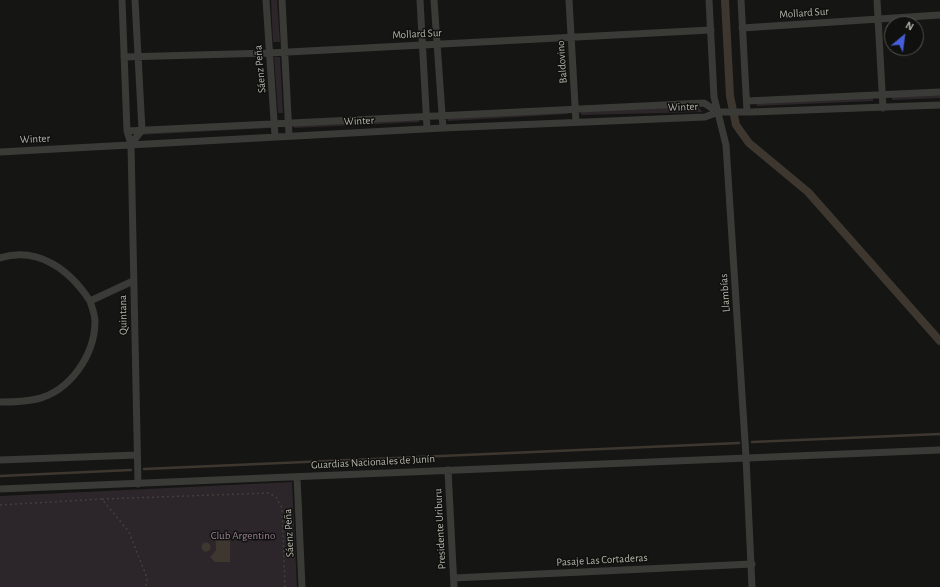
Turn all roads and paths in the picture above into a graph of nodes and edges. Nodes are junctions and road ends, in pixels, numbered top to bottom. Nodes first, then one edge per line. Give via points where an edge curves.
1 (122, 0) edge
2 (135, 0) edge
3 (266, 0) edge
4 (282, 0) edge
5 (420, 0) edge
6 (434, 0) edge
7 (569, 0) edge
8 (709, 0) edge
9 (741, 0) edge
10 (877, 0) edge
11 (940, 15) edge
12 (878, 18) junction
13 (742, 28) junction
14 (711, 30) junction
15 (571, 37) junction
16 (436, 44) junction
17 (422, 45) junction
18 (284, 52) junction
19 (269, 53) junction
20 (137, 57) junction
21 (124, 58) junction
22 (940, 92) edge
23 (883, 95) junction
24 (747, 101) junction
25 (940, 105) edge
26 (883, 108) junction
27 (576, 109) junction
28 (722, 112) junction
29 (747, 112) junction
30 (428, 116) junction
31 (443, 116) junction
32 (289, 122) junction
33 (576, 122) junction
34 (275, 123) junction
35 (427, 128) junction
36 (443, 128) junction
37 (142, 130) junction
38 (127, 131) junction
39 (289, 135) junction
40 (275, 136) junction
41 (131, 144) junction
42 (0, 152) edge
43 (0, 258) edge
44 (133, 281) junction
45 (90, 301) junction
46 (0, 402) edge
47 (940, 450) edge
48 (137, 455) junction
49 (746, 457) junction
50 (0, 460) edge
51 (448, 470) junction
52 (297, 477) junction
53 (138, 484) junction
54 (0, 489) edge
55 (102, 499) junction
56 (0, 505) edge
57 (752, 564) junction
58 (454, 578) junction
59 (146, 587) edge
60 (285, 587) edge
61 (302, 587) edge
62 (454, 587) edge
63 (752, 587) edge

1 - 21 street, Quintana
2 - 20 street
3 - 19 street, Sáenz Peña
4 - 18 street
5 - 17 street
6 - 16 street
7 - 15 street, Baldovino
8 - 14 street, Llambías
9 - 13 street
10 - 12 street
11 - 12 street, Mollard Sur
12 - 13 street, Mollard Sur
12 - 23 street
13 - 24 street
14 - 15 street, Mollard Sur
14 - 28 street, Llambías via 714,97
15 - 16 street, Mollard Sur
15 - 27 street, Baldovino
16 - 17 street, Mollard Sur
16 - 31 street
17 - 18 street, Mollard Sur
17 - 30 street
18 - 19 street, Mollard Sur
18 - 32 street
19 - 20 street, Mollard Sur
19 - 34 street, Sáenz Peña
20 - 21 street, Mollard Sur
20 - 37 street
21 - 38 street, Quintana
22 - 23 street
23 - 24 street
23 - 26 street
24 - 29 street
25 - 26 street, Winter
26 - 29 street, Winter
27 - 28 street, Winter via 704,103
27 - 31 street, Winter
27 - 33 street, Baldovino
28 - 29 street, Winter
28 - 33 street, Winter via 705,117
28 - 49 street, Llambías
30 - 31 street, Winter
30 - 32 street, Winter
30 - 35 street
31 - 36 street
32 - 34 street, Winter
32 - 39 street
33 - 36 street, Winter
34 - 37 street, Winter
34 - 40 street, Sáenz Peña
35 - 36 street, Winter
35 - 39 street, Winter
37 - 38 street, Winter
37 - 41 street
38 - 41 street, Quintana
39 - 40 street, Winter
40 - 41 street, Winter
41 - 42 street, Winter
41 - 44 street, Quintana
43 - 45 street via 24,255 55,265 70,275
44 - 45 street
44 - 48 street, Quintana
45 - 46 street via 95,319 94,333 88,354 70,381 55,392 38,399
47 - 49 street, Guardias Nacionales de Junín
48 - 50 street
48 - 53 street, Quintana
49 - 51 street, Guardias Nacionales de Junín
49 - 57 street, Llambías
51 - 52 street, Guardias Nacionales de Junín
51 - 58 street, Presidente Uriburu
52 - 53 street, Guardias Nacionales de Junín
52 - 61 street, Sáenz Peña
53 - 54 street, Guardias Nacionales de Junín
55 - 56 path
55 - 59 path via 129,532 147,578
55 - 60 path via 269,493 280,501 282,508
57 - 58 street, Pasaje Las Cortaderas
57 - 63 street, Llambías
58 - 62 street, Presidente Uriburu

